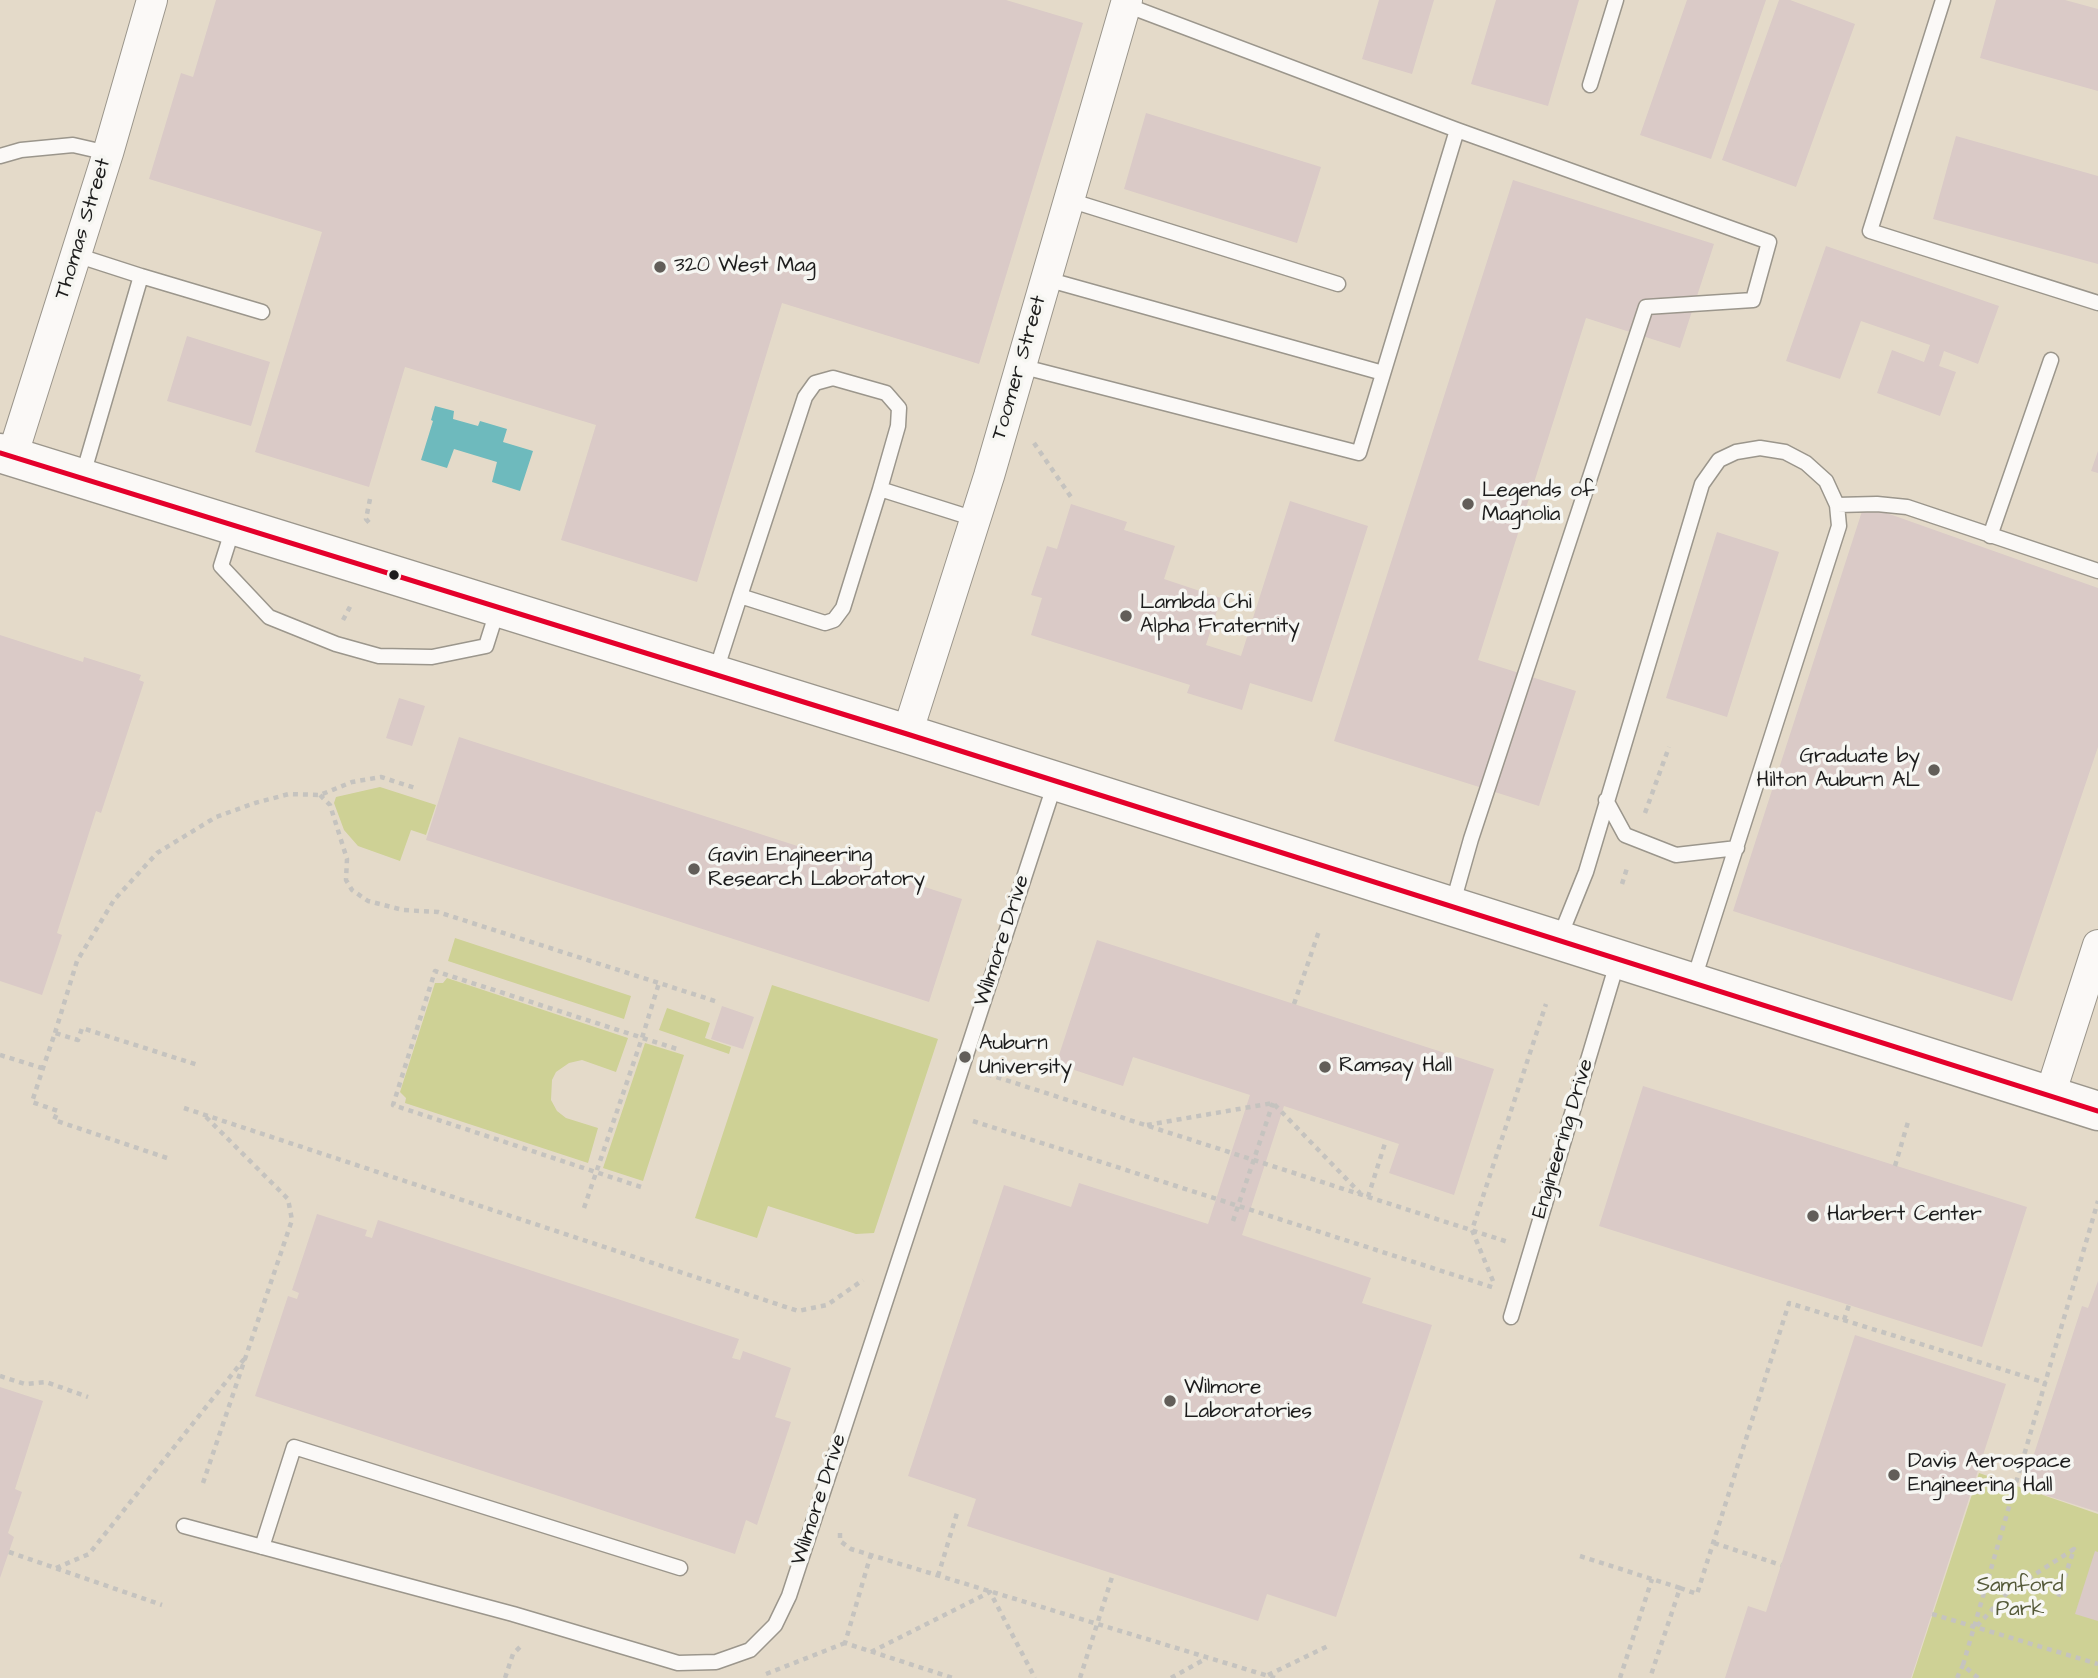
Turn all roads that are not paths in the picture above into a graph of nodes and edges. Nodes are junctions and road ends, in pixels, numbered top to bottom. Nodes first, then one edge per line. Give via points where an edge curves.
1 (152, 0) edge
2 (1616, 0) edge
3 (1943, 0) edge
4 (1122, 2) edge
5 (1590, 85) dead end
6 (1457, 130) junction
7 (108, 153) junction
8 (0, 156) edge
9 (1069, 200) junction
10 (76, 255) junction
11 (141, 276) junction
12 (1046, 279) junction
13 (1338, 284) dead end
14 (2098, 303) edge
15 (262, 312) dead end
16 (2051, 360) dead end
17 (1020, 366) junction
18 (1383, 373) junction
19 (6, 455) edge
20 (82, 479) junction
21 (880, 489) junction
22 (1838, 505) junction
23 (975, 519) junction
24 (234, 527) junction
25 (1990, 536) junction
26 (2098, 571) edge
27 (740, 596) junction
28 (498, 608) junction
29 (715, 675) junction
30 (907, 734) junction
31 (1056, 782) junction
32 (1606, 800) junction
33 (1737, 848) junction
34 (1452, 907) junction
35 (1558, 941) junction
36 (2098, 944) edge
37 (1619, 960) junction
38 (1692, 983) junction
39 (2050, 1095) junction
40 (2098, 1111) edge
41 (1511, 1317) dead end
42 (184, 1526) dead end
43 (262, 1547) junction
44 (680, 1568) dead end

1 - 7 street, Thomas Street
2 - 5 lane
3 - 14 lane via 1870,231
4 - 6 lane
4 - 9 street, Toomer Street
6 - 18 lane
6 - 34 lane via 1769,242 1753,300 1646,307
7 - 8 lane via 73,145
7 - 10 street, Thomas Street
9 - 12 street, Toomer Street
9 - 13 lane
10 - 11 lane
10 - 19 street, Thomas Street
11 - 15 lane
11 - 20 lane
12 - 17 street, Toomer Street
12 - 18 lane
16 - 25 lane
17 - 18 lane via 1359,453
17 - 23 street, Toomer Street
19 - 20 street
20 - 24 street
21 - 23 lane
21 - 27 lane via 843,608 834,620 825,623
21 - 27 lane via 899,408 886,393 832,377 816,383 805,397
22 - 25 lane via 1907,507
22 - 32 lane via 1826,481 1785,452 1760,448 1719,460 1702,484
22 - 33 lane via 1839,526
23 - 30 street, Toomer Street
24 - 28 street
24 - 28 lane via 221,566 269,617 336,644 379,656 432,657 486,646
25 - 26 lane
27 - 29 lane
28 - 29 street
29 - 30 street
30 - 31 street
31 - 34 street
31 - 43 lane, Wilmore Drive via 789,1596 775,1625 750,1650 716,1662 678,1663
32 - 33 lane via 1626,835 1676,855
32 - 35 lane via 1586,872
33 - 38 lane
34 - 35 street
35 - 37 street
36 - 39 street
37 - 38 street
37 - 41 lane, Engineering Drive
38 - 39 street
39 - 40 street
42 - 43 lane, Wilmore Drive
43 - 44 lane via 294,1447

